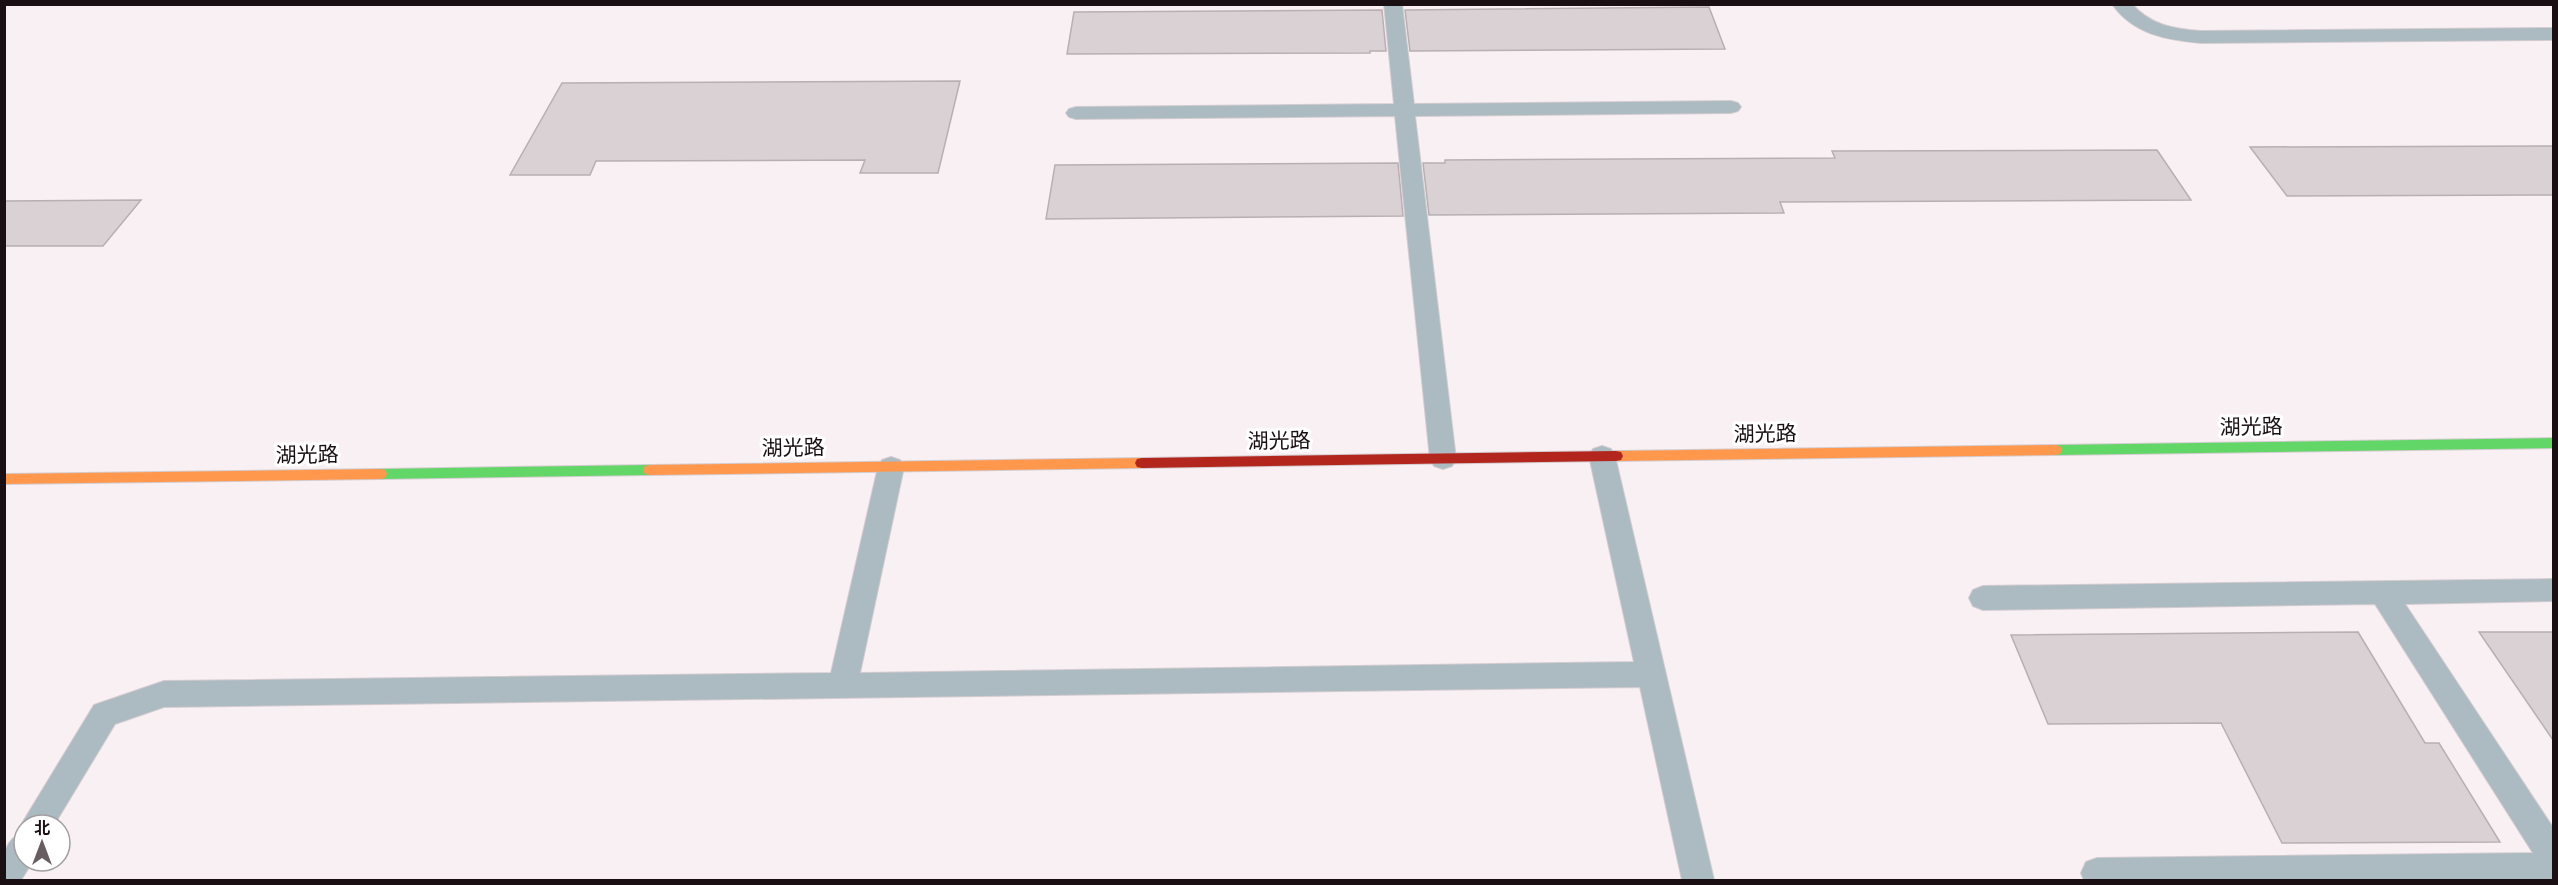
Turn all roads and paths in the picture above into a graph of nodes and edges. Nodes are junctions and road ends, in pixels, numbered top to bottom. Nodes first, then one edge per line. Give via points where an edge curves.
1 (1393, 4) edge
2 (2121, 4) edge
3 (2553, 34) edge
4 (1731, 107) dead end
5 (1405, 110) junction
6 (1076, 113) dead end
7 (2553, 443) edge
8 (1602, 456) junction
9 (1443, 459) junction
10 (891, 467) junction
11 (4, 479) edge
12 (2553, 590) edge
13 (2383, 593) junction
14 (1983, 598) dead end
15 (1651, 675) junction
16 (843, 686) junction
17 (44, 813) edge
18 (2553, 858) edge
19 (2553, 868) edge
20 (2097, 873) dead end
21 (1698, 880) edge

1 - 5 lane
2 - 3 lane via 2140,24 2173,35 2214,38
4 - 5 lane
5 - 6 lane
5 - 9 lane
7 - 8 street, 湖光路
8 - 9 street, 湖光路
8 - 15 lane
9 - 10 street, 湖光路
10 - 11 street, 湖光路
10 - 16 lane
12 - 13 lane
13 - 14 lane
13 - 18 lane
15 - 16 lane
15 - 21 lane
16 - 17 lane via 164,694 105,714
19 - 20 lane

